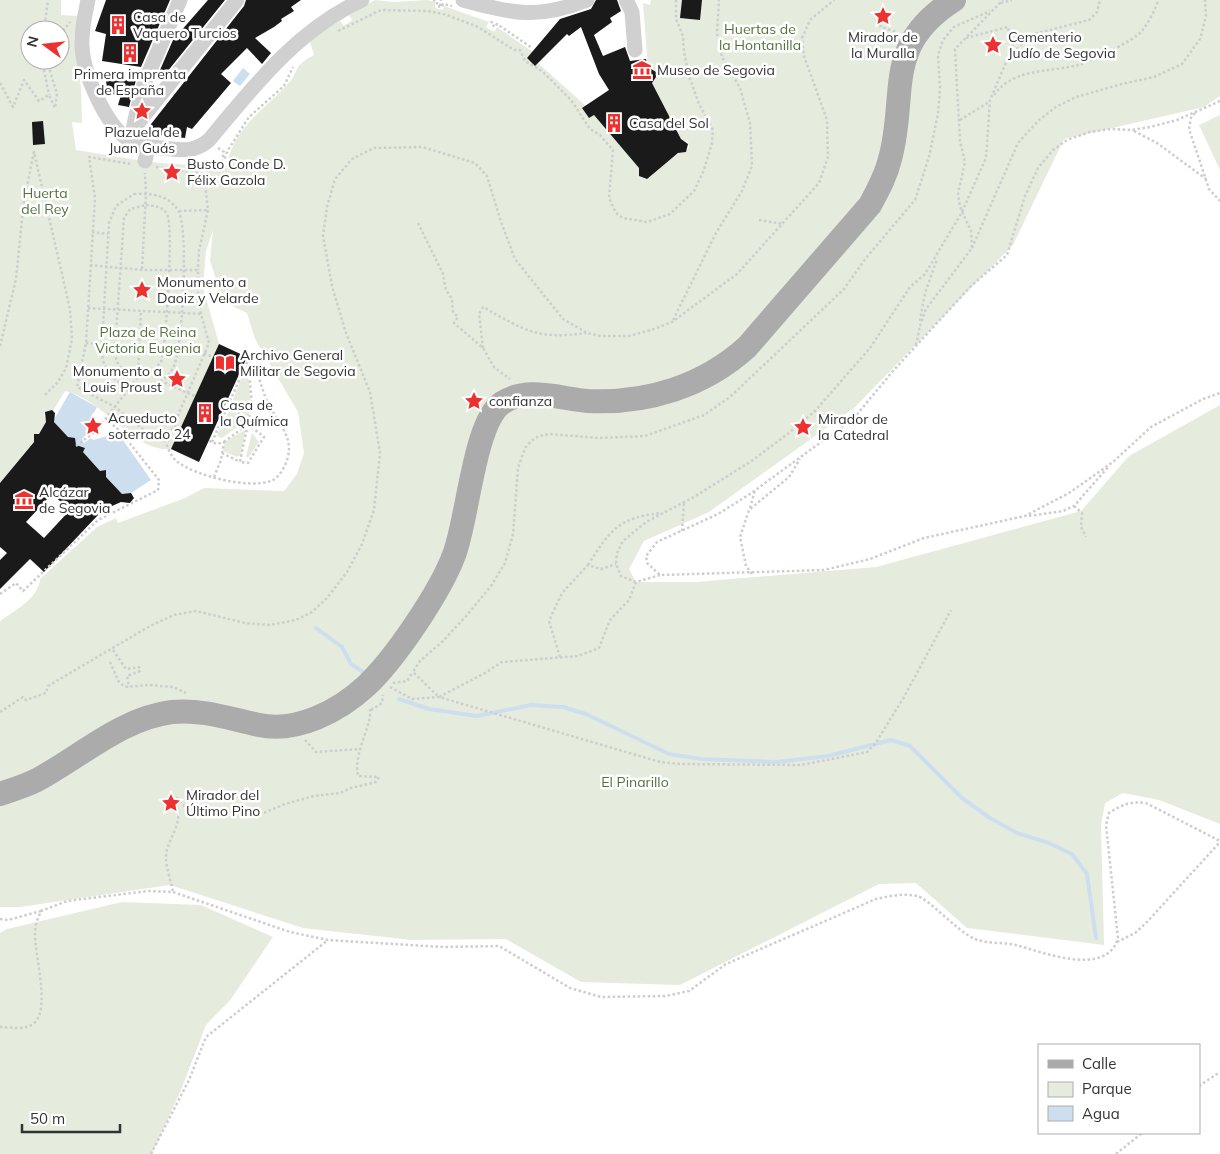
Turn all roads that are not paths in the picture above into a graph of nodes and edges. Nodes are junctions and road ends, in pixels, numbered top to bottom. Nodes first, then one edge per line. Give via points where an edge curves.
1 (88, 0) edge
2 (180, 0) edge
3 (237, 0) edge
4 (362, 0) edge
5 (463, 0) edge
6 (586, 0) edge
7 (626, 0) edge
8 (954, 0) edge
9 (636, 50) dead end
10 (131, 134) junction
11 (0, 794) edge

1 - 10 street via 82,44 86,74 114,124
2 - 10 street via 144,84
3 - 10 street
4 - 10 street via 299,40 263,75 205,144 188,151 145,158
5 - 6 street via 533,14 568,8
7 - 9 street via 632,12
8 - 11 main road via 927,22 905,56 890,158 870,205 748,347 702,379 665,393 610,401 519,395 500,404 492,412 481,436 453,558 429,602 384,665 374,686 326,713 293,726 258,725 200,712 156,715 125,728 35,781

